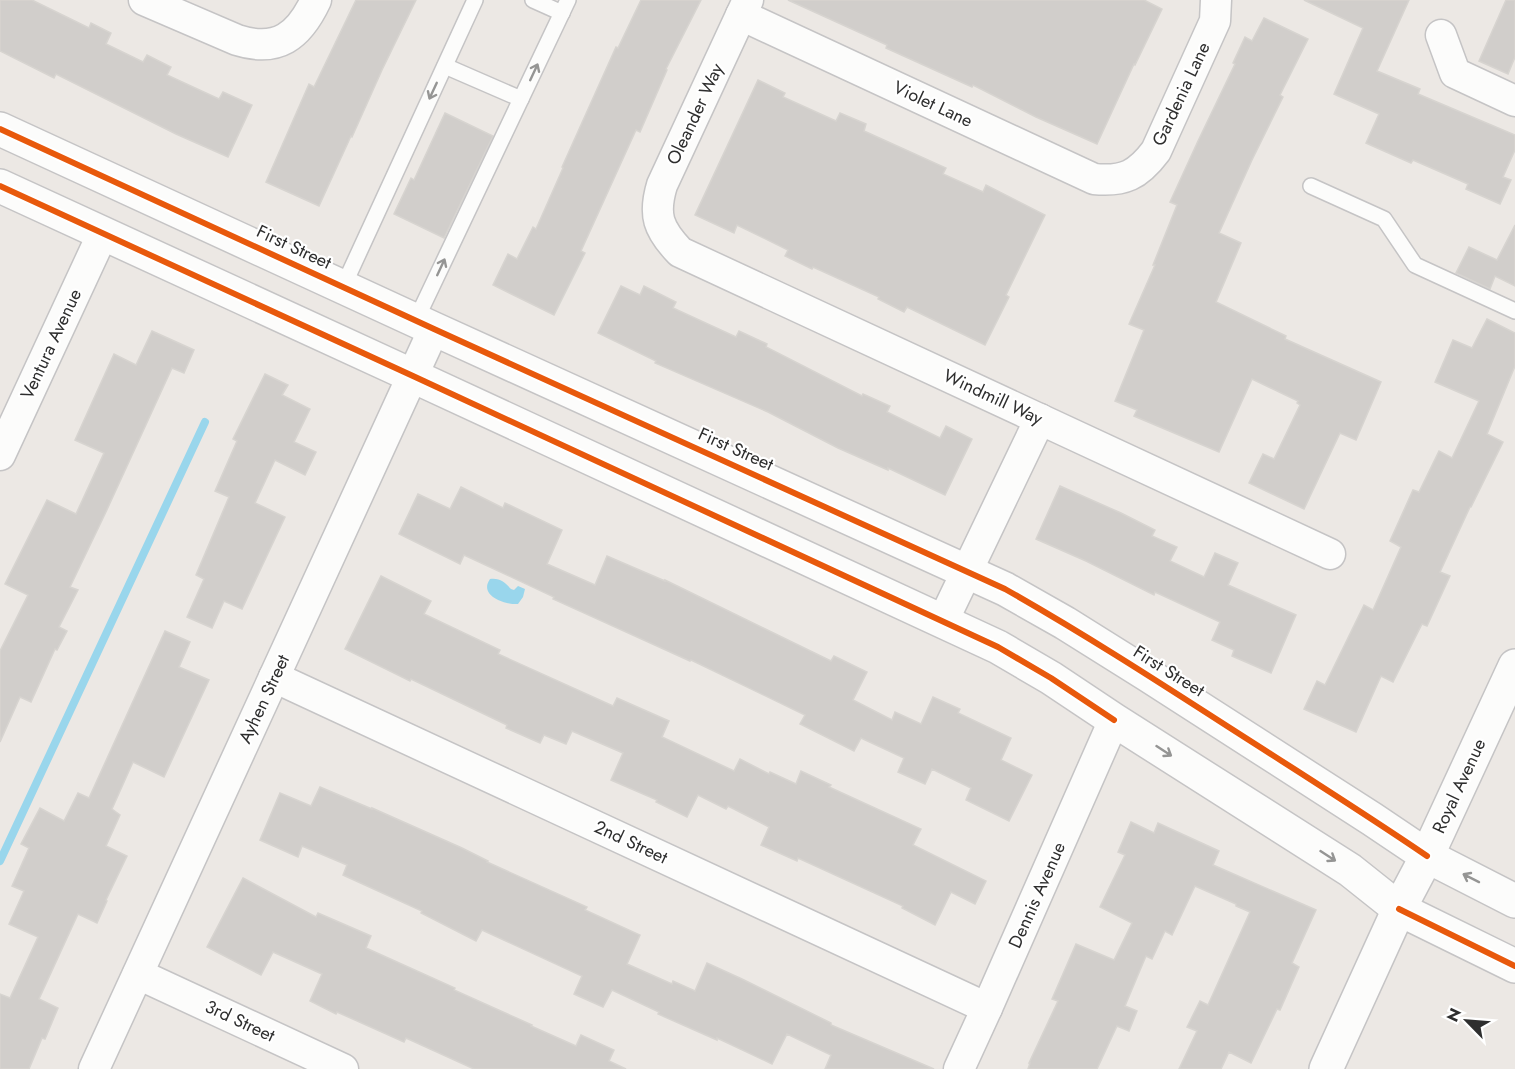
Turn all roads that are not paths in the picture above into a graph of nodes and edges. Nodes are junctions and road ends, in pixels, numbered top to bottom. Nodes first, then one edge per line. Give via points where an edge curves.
1 (144, 0) edge
2 (316, 0) edge
3 (475, 0) edge
4 (533, 0) edge
5 (1216, 0) edge
6 (565, 6) edge
7 (745, 8) edge
8 (1441, 35) dead end
9 (445, 66) junction
10 (521, 99) junction
11 (1515, 101) edge
12 (0, 129) edge
13 (1127, 177) joint
14 (0, 186) edge
15 (1311, 186) dead end
16 (663, 230) joint
17 (103, 233) junction
18 (343, 287) junction
19 (1515, 311) edge
20 (425, 324) junction
21 (413, 376) junction
22 (1040, 419) junction
23 (0, 455) edge
24 (1330, 554) dead end
25 (967, 571) junction
26 (943, 621) junction
27 (1515, 666) edge
28 (274, 677) junction
29 (1114, 720) junction
30 (1427, 856) junction
31 (1515, 900) edge
32 (1399, 909) junction
33 (1515, 966) edge
34 (138, 974) junction
35 (987, 1008) junction
36 (94, 1069) edge
37 (343, 1069) edge
38 (959, 1069) edge
39 (1326, 1069) edge

1 - 2 street via 250,44 270,44 288,37 303,24
3 - 9 lane
4 - 6 lane
5 - 13 street, Gardenia Lane via 1215,21 1156,151 1145,166
10 -> 6 lane
7 - 13 street, Violet Lane via 1094,179
7 - 16 street, Oleander Way via 662,185 658,216
8 - 11 street via 1455,73
9 - 10 lane
9 -> 18 lane
20 -> 10 lane
12 - 18 main road, First Street
14 - 17 main road
15 - 19 lane via 1384,219 1415,265
16 - 22 street, Windmill Way via 680,252
17 - 21 main road
17 - 23 street, Ventura Avenue
18 - 20 main road, First Street
20 - 21 street, Ayhen Street
20 - 25 main road, First Street
21 - 26 main road
21 - 28 street, Ayhen Street
22 - 24 street, Windmill Way
22 - 25 street
25 - 26 street
25 - 30 main road, First Street via 1065,623
26 - 29 main road via 1042,672
27 - 30 main road, Royal Avenue
28 - 34 street, Ayhen Street
28 - 35 street, 2nd Street
29 -> 32 main road via 1350,870
29 - 35 street, Dennis Avenue
31 -> 30 main road, First Street
30 - 32 main road, Royal Avenue
32 - 33 main road
32 - 39 main road, Royal Avenue
34 - 36 street, Ayhen Street
34 - 37 street, 3rd Street
35 - 38 street, Dennis Avenue

